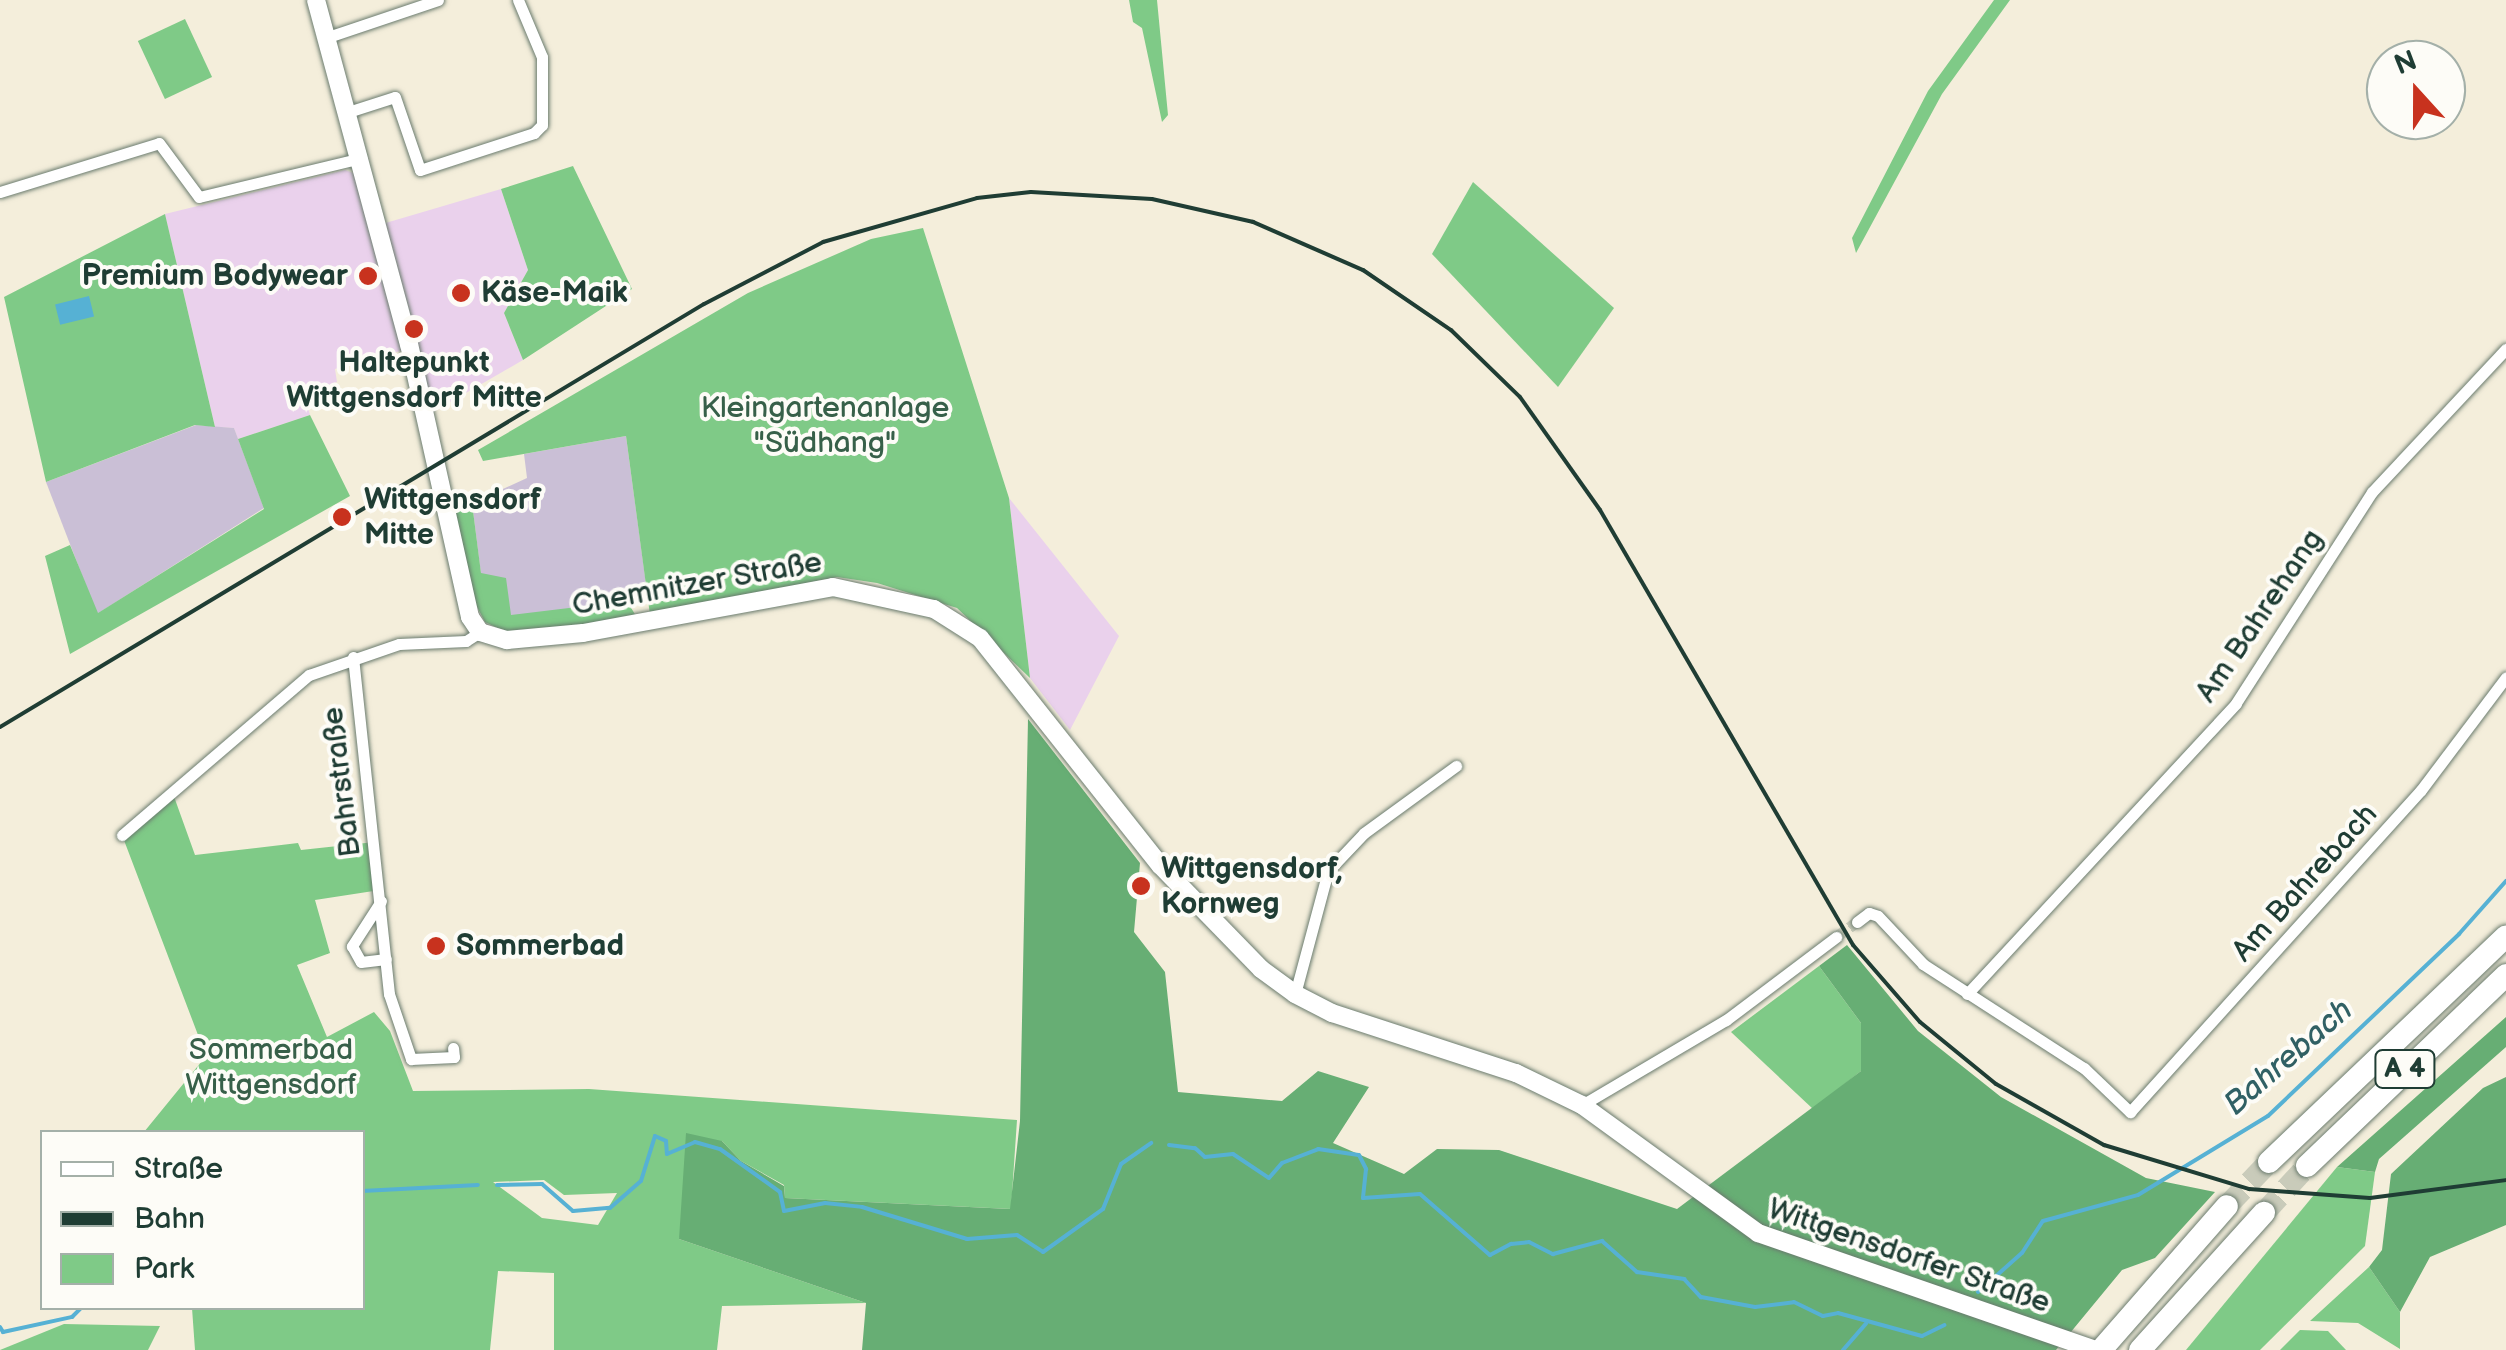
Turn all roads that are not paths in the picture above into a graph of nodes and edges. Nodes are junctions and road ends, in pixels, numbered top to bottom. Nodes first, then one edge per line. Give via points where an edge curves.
1 (316, 0) edge
2 (438, 0) edge
3 (518, 0) edge
4 (328, 37) junction
5 (348, 112) junction
6 (361, 158) junction
7 (0, 192) edge
8 (2506, 349) edge
9 (480, 632) junction
10 (353, 657) junction
11 (2506, 677) edge
12 (1456, 766) dead end
13 (122, 835) dead end
14 (381, 901) junction
15 (1199, 907) joint
16 (1857, 922) dead end
17 (1836, 936) tunnel mouth
18 (2506, 936) edge
19 (386, 959) junction
20 (2506, 975) edge
21 (1296, 994) junction
22 (1967, 994) junction
23 (453, 1048) dead end
24 (1582, 1105) junction
25 (2269, 1162) tunnel mouth
26 (2308, 1166) tunnel mouth
27 (2227, 1206) tunnel mouth
28 (2264, 1213) tunnel mouth
29 (2099, 1350) edge
30 (2140, 1350) edge

1 - 4 street
2 - 4 street
3 - 5 street via 542,57 542,125 534,133 420,170 395,97
4 - 5 street
5 - 6 street
6 - 7 street via 199,198 159,143
6 - 9 street via 470,617
8 - 22 street, Am Bahrehang via 2372,492 2236,703
9 - 10 street via 466,641 399,644
9 - 15 street, Chemnitzer Straße via 507,640 584,633 833,587 934,609 980,638 1100,795
10 - 13 street via 309,675 262,708
10 - 14 street, Bahrstraße
11 - 22 street, Am Bahrebach via 2421,790 2130,1112 2084,1068
12 - 21 street via 1364,832 1328,871
14 - 19 street, Bahrstraße
14 - 19 street via 352,950 361,962
15 - 21 street, Wittgensdorfer Straße
16 - 22 street via 1878,916 1923,964
17 - 24 street via 1726,1020
18 - 25 highway, A 4
19 - 23 street, Bahrstraße via 411,1060 454,1057
20 - 26 highway, A 4
21 - 24 street, Wittgensdorfer Straße via 1332,1013 1516,1073
24 - 29 street, Wittgensdorfer Straße via 1758,1233
27 - 29 highway
28 - 30 highway

